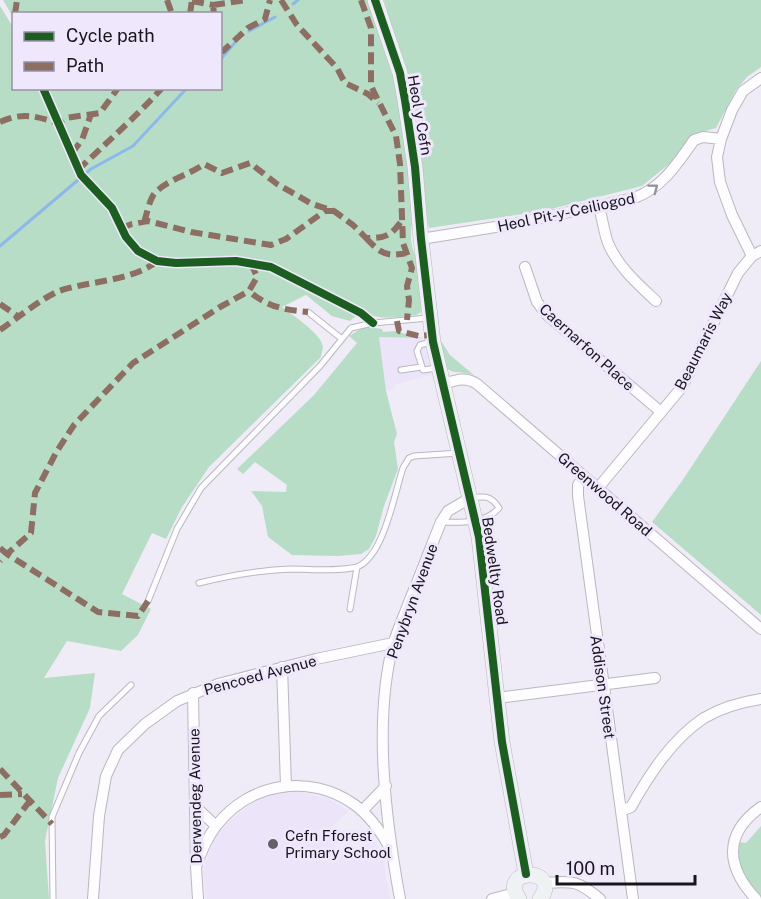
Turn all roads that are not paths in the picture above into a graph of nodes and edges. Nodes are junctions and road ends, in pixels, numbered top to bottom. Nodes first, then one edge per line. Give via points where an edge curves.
1 (375, 0) edge
2 (761, 78) edge
3 (721, 139) junction
4 (599, 206) junction
5 (421, 239) junction
6 (756, 254) edge
7 (529, 270) dead end
8 (656, 301) dead end
9 (308, 312) dead end
10 (429, 318) junction
11 (342, 339) junction
12 (433, 342) junction
13 (421, 367) junction
14 (439, 367) junction
15 (401, 370) dead end
16 (443, 384) junction
17 (661, 412) junction
18 (460, 453) junction
19 (584, 476) junction
20 (598, 488) junction
21 (470, 498) junction
22 (475, 520) junction
23 (441, 522) junction
24 (357, 567) junction
25 (199, 583) dead end
26 (148, 601) dead end
27 (350, 609) dead end
28 (761, 629) edge
29 (393, 643) junction
30 (282, 667) junction
31 (655, 678) dead end
32 (602, 684) junction
33 (131, 685) dead end
34 (193, 693) junction
35 (497, 699) junction
36 (761, 699) edge
37 (286, 786) junction
38 (386, 786) junction
39 (195, 806) junction
40 (761, 807) edge
41 (362, 811) junction
42 (621, 811) junction
43 (216, 826) junction
44 (391, 850) junction
45 (196, 867) junction
46 (526, 874) junction
47 (544, 883) junction
48 (518, 896) edge
49 (53, 899) edge
50 (93, 899) edge
51 (198, 899) edge
52 (400, 899) edge
53 (492, 899) edge
54 (540, 899) edge
55 (600, 899) edge
56 (633, 899) edge
57 (756, 899) edge

1 - 5 street, Heol y Cefn via 400,73 415,167
2 - 3 street via 743,91
4 -> 3 street, Heol Pit-y-Ceiliogod via 647,193 676,166 694,140
3 - 6 street via 717,157 720,182 732,215
4 - 5 street, Heol Pit-y-Ceiliogod
4 - 8 street via 614,255
5 - 10 street, Bedwellty Road
6 - 17 street, Beaumaris Way via 738,273 685,382
7 - 17 street, Caernarfon Place via 537,302 548,316
9 - 11 lane
10 - 11 lane via 361,325 351,328
10 - 12 street, Bedwellty Road
11 - 26 lane via 201,488 177,529
12 - 13 lane via 418,346
12 - 14 street, Bedwellty Road
13 - 14 lane
13 - 15 lane
14 - 16 street, Bedwellty Road
16 - 18 street, Bedwellty Road
16 - 19 street, Greenwood Road via 470,379
17 - 20 street, Beaumaris Way
18 - 21 street, Bedwellty Road
18 - 24 lane via 409,458 381,540 371,558
19 - 20 street, Greenwood Road
19 - 32 street, Addison Street via 578,485 578,496
20 - 28 street, Greenwood Road
21 - 22 street, Bedwellty Road
21 - 22 lane via 485,495 499,508
21 - 23 street, Penybryn Avenue via 448,511
22 - 23 lane
22 - 35 street, Bedwellty Road
23 - 29 street, Penybryn Avenue
24 - 25 lane via 290,569
24 - 27 lane
29 - 30 street, Pencoed Avenue
29 - 38 street, Penybryn Avenue via 385,691
30 - 34 street, Pencoed Avenue
30 - 37 street
31 - 32 street
32 - 35 street
32 - 42 street, Addison Street
33 - 49 lane via 99,716 55,808
34 - 39 street, Derwendeg Avenue
34 - 50 street, Pencoed Avenue via 164,708 145,724 118,750 110,764 102,791
35 - 46 street, Bedwellty Road
36 - 42 street via 705,718 677,741 647,778 632,807
37 - 41 street via 322,789 341,796
37 - 43 street via 251,796
38 - 41 street
38 - 44 street, Penybryn Avenue
39 - 43 street
39 - 45 street, Derwendeg Avenue
40 - 57 street via 737,833 733,849 734,866 742,884
41 - 44 street
42 - 56 street, Addison Street
43 - 45 street
44 - 52 street, Penybryn Avenue
45 - 51 street, Derwendeg Avenue
46 - 47 street via 534,874
46 - 48 street via 516,884
47 - 54 street
47 - 55 street via 570,881
48 - 53 street

